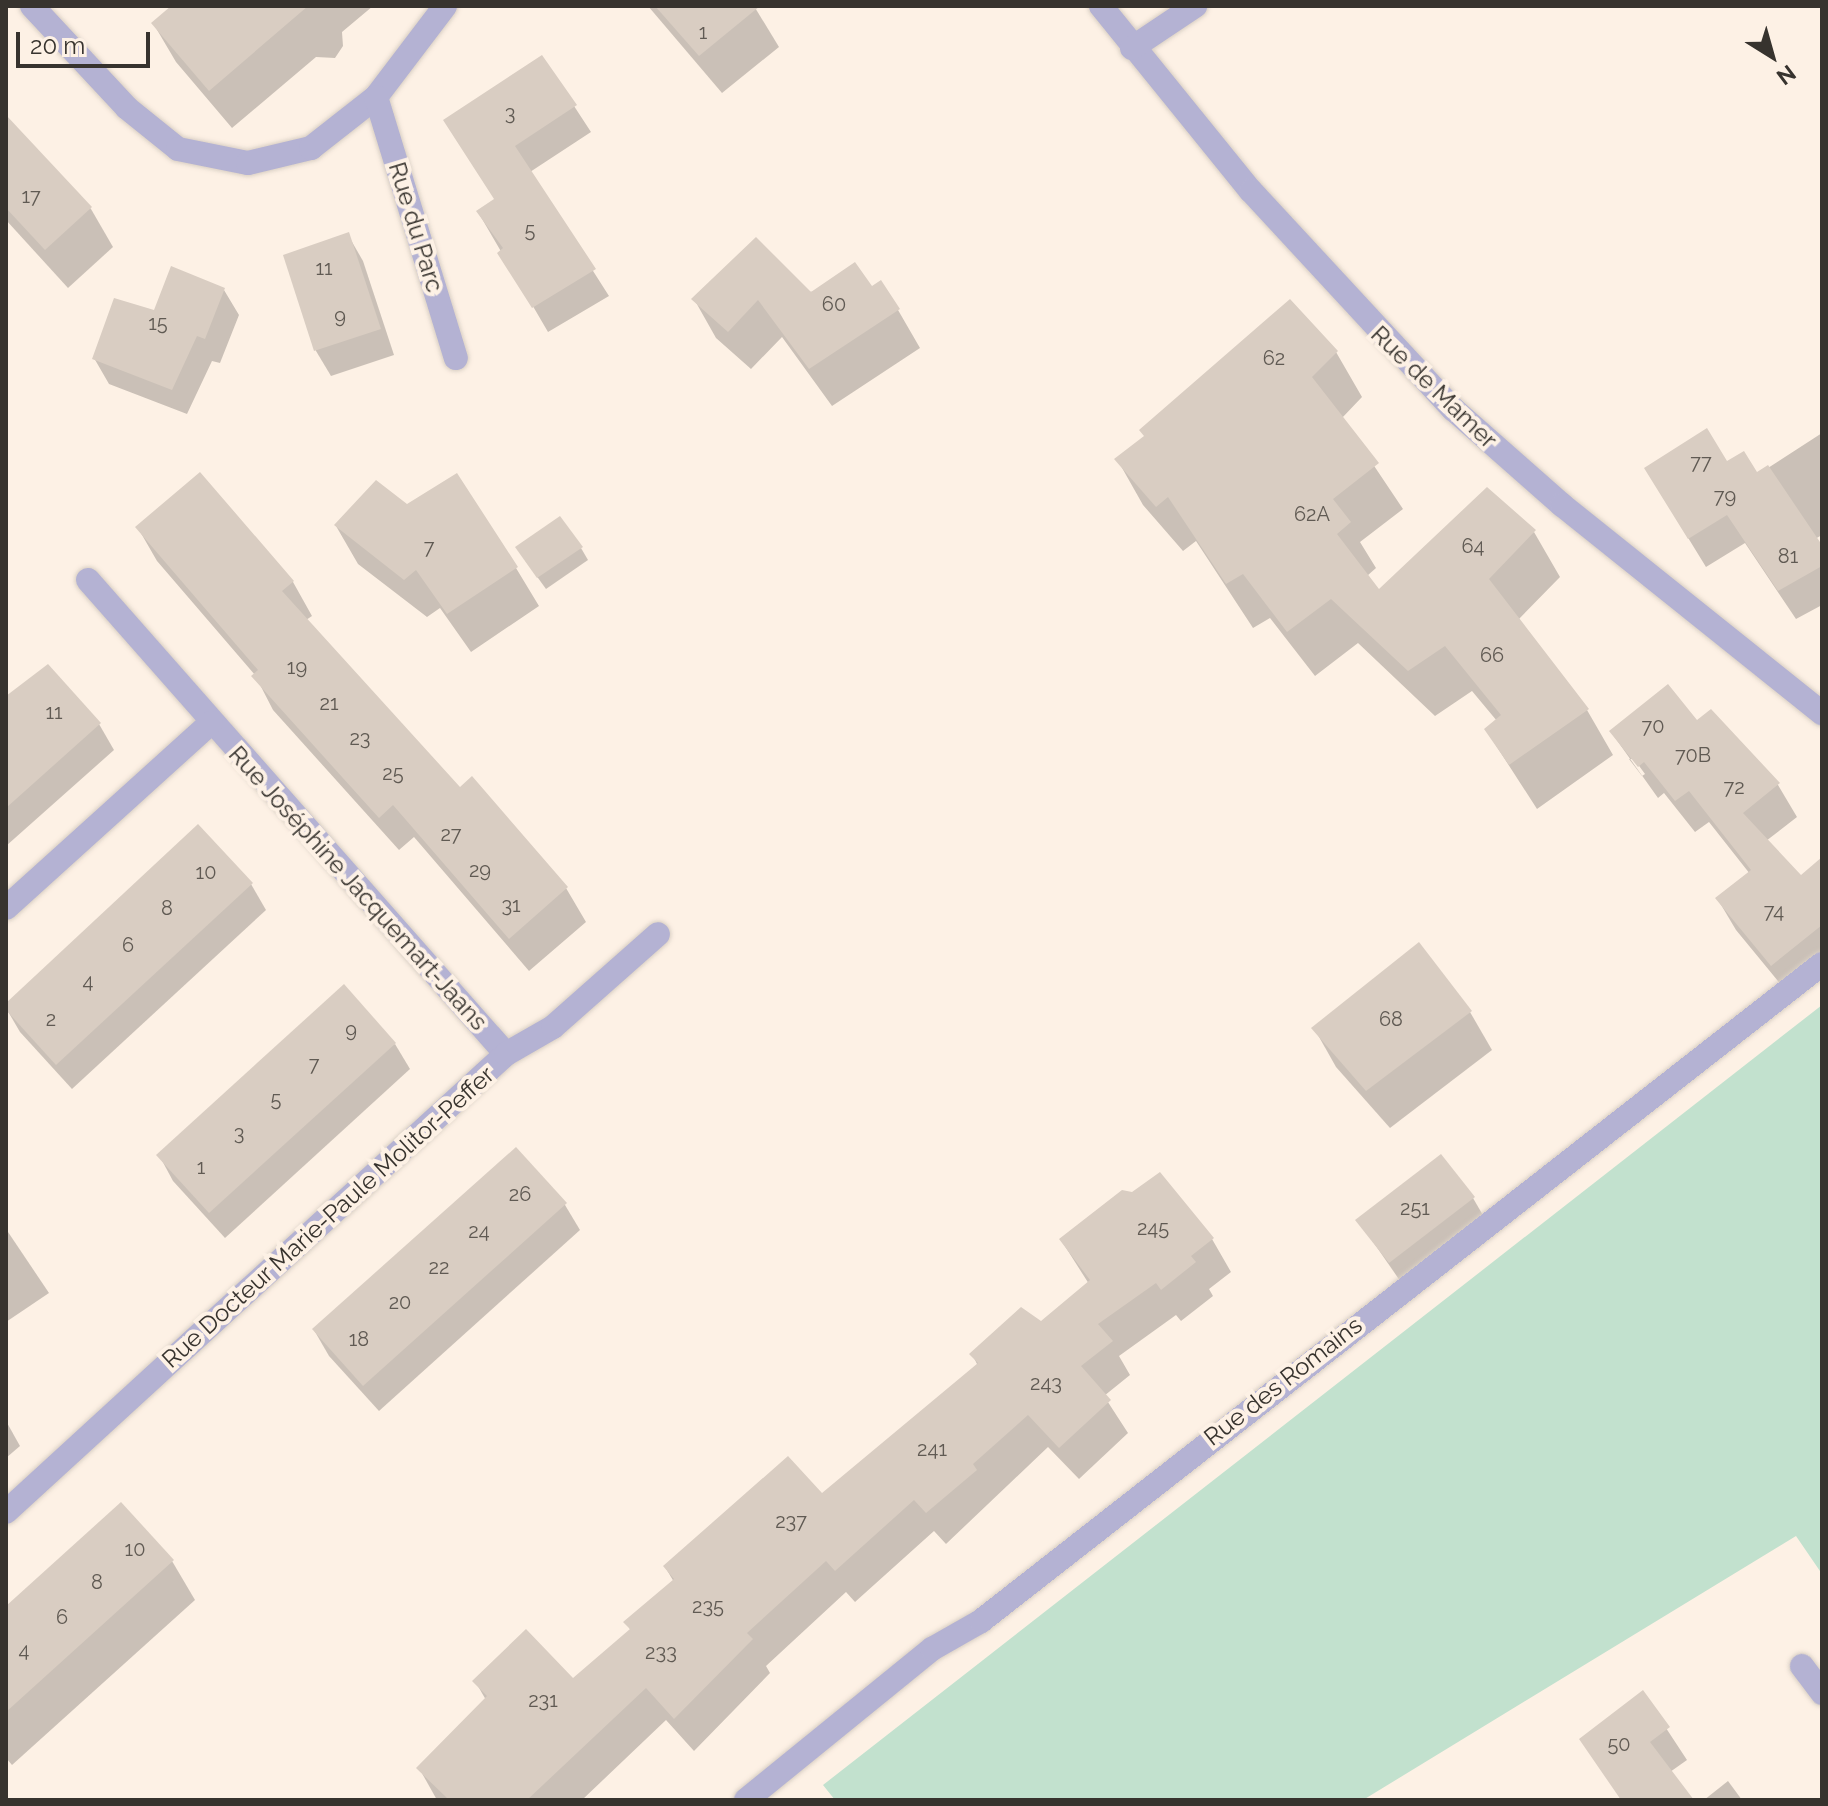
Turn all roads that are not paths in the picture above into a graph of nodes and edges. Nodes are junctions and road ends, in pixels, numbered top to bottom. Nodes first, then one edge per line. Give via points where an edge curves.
1 (32, 6) edge
2 (445, 6) edge
3 (1101, 6) edge
4 (1195, 6) edge
5 (1132, 48) junction
6 (376, 97) junction
7 (456, 358) dead end
8 (88, 580) dead end
9 (1822, 713) edge
10 (211, 723) junction
11 (6, 908) edge
12 (658, 934) dead end
13 (1822, 964) edge
14 (506, 1054) junction
15 (6, 1512) edge
16 (1802, 1666) dead end
17 (1822, 1693) edge
18 (746, 1800) edge

1 - 6 street via 127,108 178,149 248,163 311,148
2 - 6 street
3 - 5 street, Rue de Mamer
4 - 5 street
5 - 9 street, Rue de Mamer via 1357,310 1453,409 1562,505
6 - 7 street, Rue du Parc
8 - 10 street, Rue Joséphine Jacquemart-Jaans
10 - 11 street, Rue Joséphine Jacquemart-Jaans
10 - 14 street, Rue Joséphine Jacquemart-Jaans
12 - 14 street, Rue Docteur Marie-Paule Molitor-Peffer via 553,1027
13 - 18 street, Rue des Romains via 981,1621 932,1649
14 - 15 street, Rue Docteur Marie-Paule Molitor-Peffer
16 - 17 street

